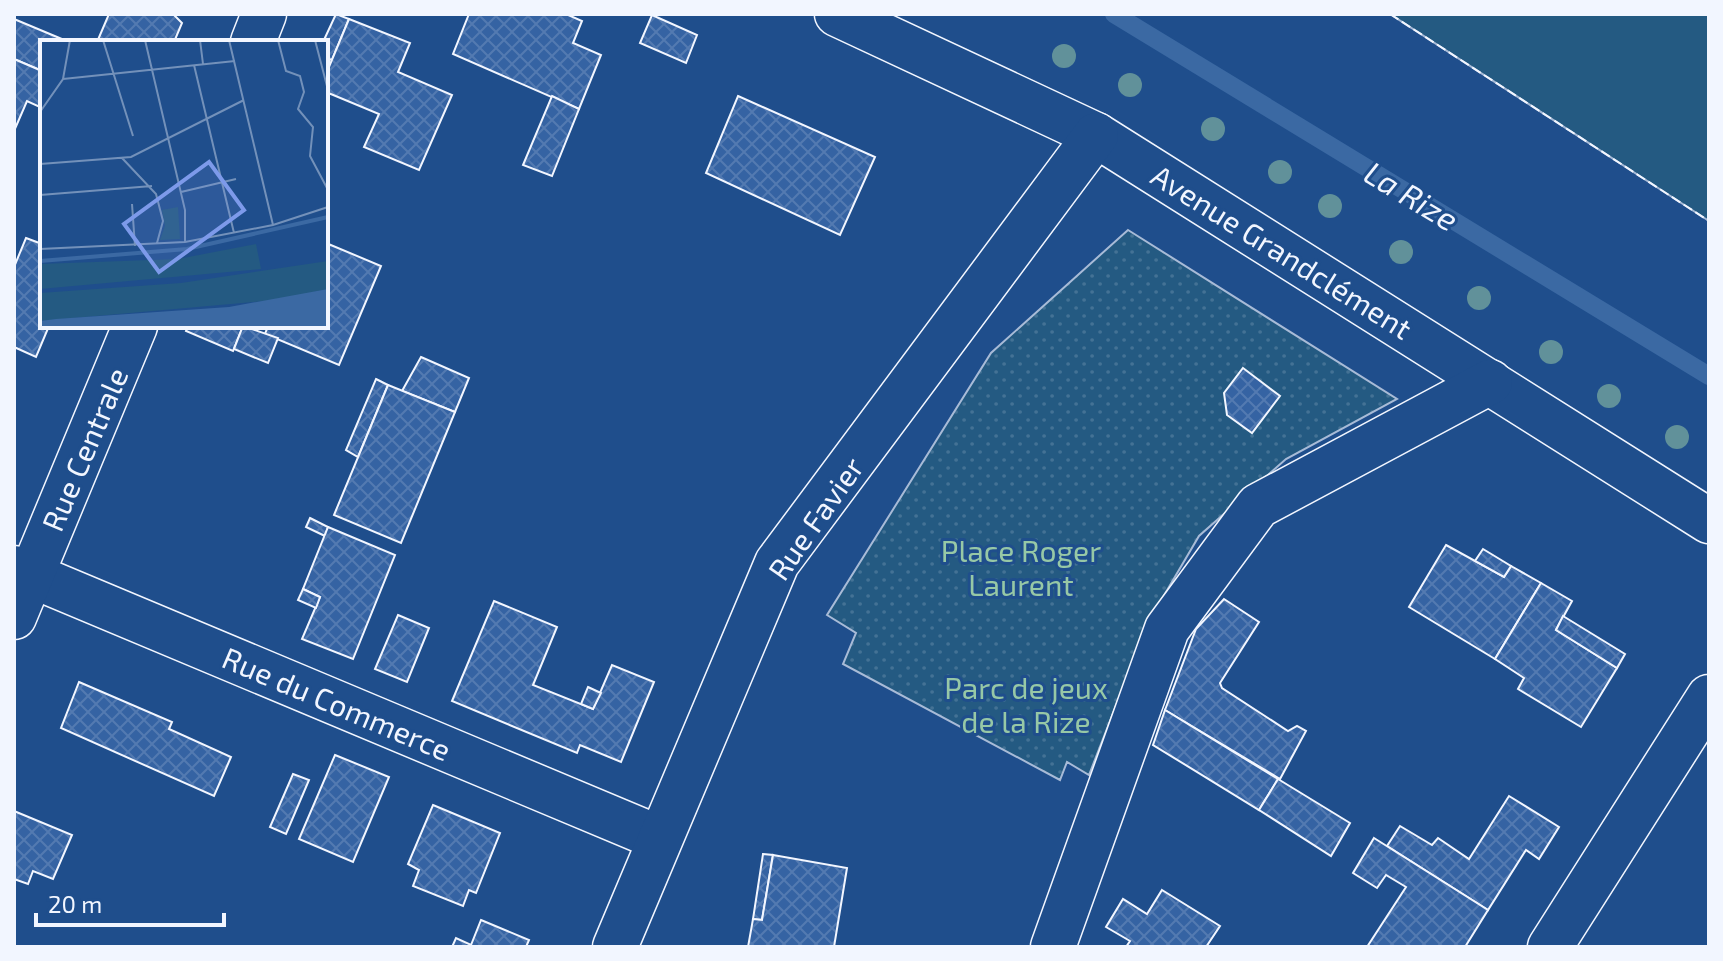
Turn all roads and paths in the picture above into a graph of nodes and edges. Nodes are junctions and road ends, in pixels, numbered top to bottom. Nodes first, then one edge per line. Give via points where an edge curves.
1 (264, 14) edge
2 (837, 14) edge
3 (254, 40) edge
4 (1096, 135) junction
5 (134, 328) edge
6 (1490, 382) junction
7 (1709, 521) edge
8 (23, 572) edge
9 (14, 617) edge
10 (1709, 697) edge
11 (659, 838) junction
12 (615, 947) edge
13 (1053, 947) edge
14 (1550, 947) edge

1 - 3 street
2 - 4 street, Avenue Grandclément
4 - 6 street, Avenue Grandclément
4 - 11 street, Rue Favier via 777,563
5 - 8 street, Rue Centrale
6 - 7 street, Avenue Grandclément
6 - 13 street via 1258,506 1167,629
8 - 9 street, Rue Centrale
8 - 11 street, Rue du Commerce
10 - 14 street
11 - 12 street, Rue Favier

